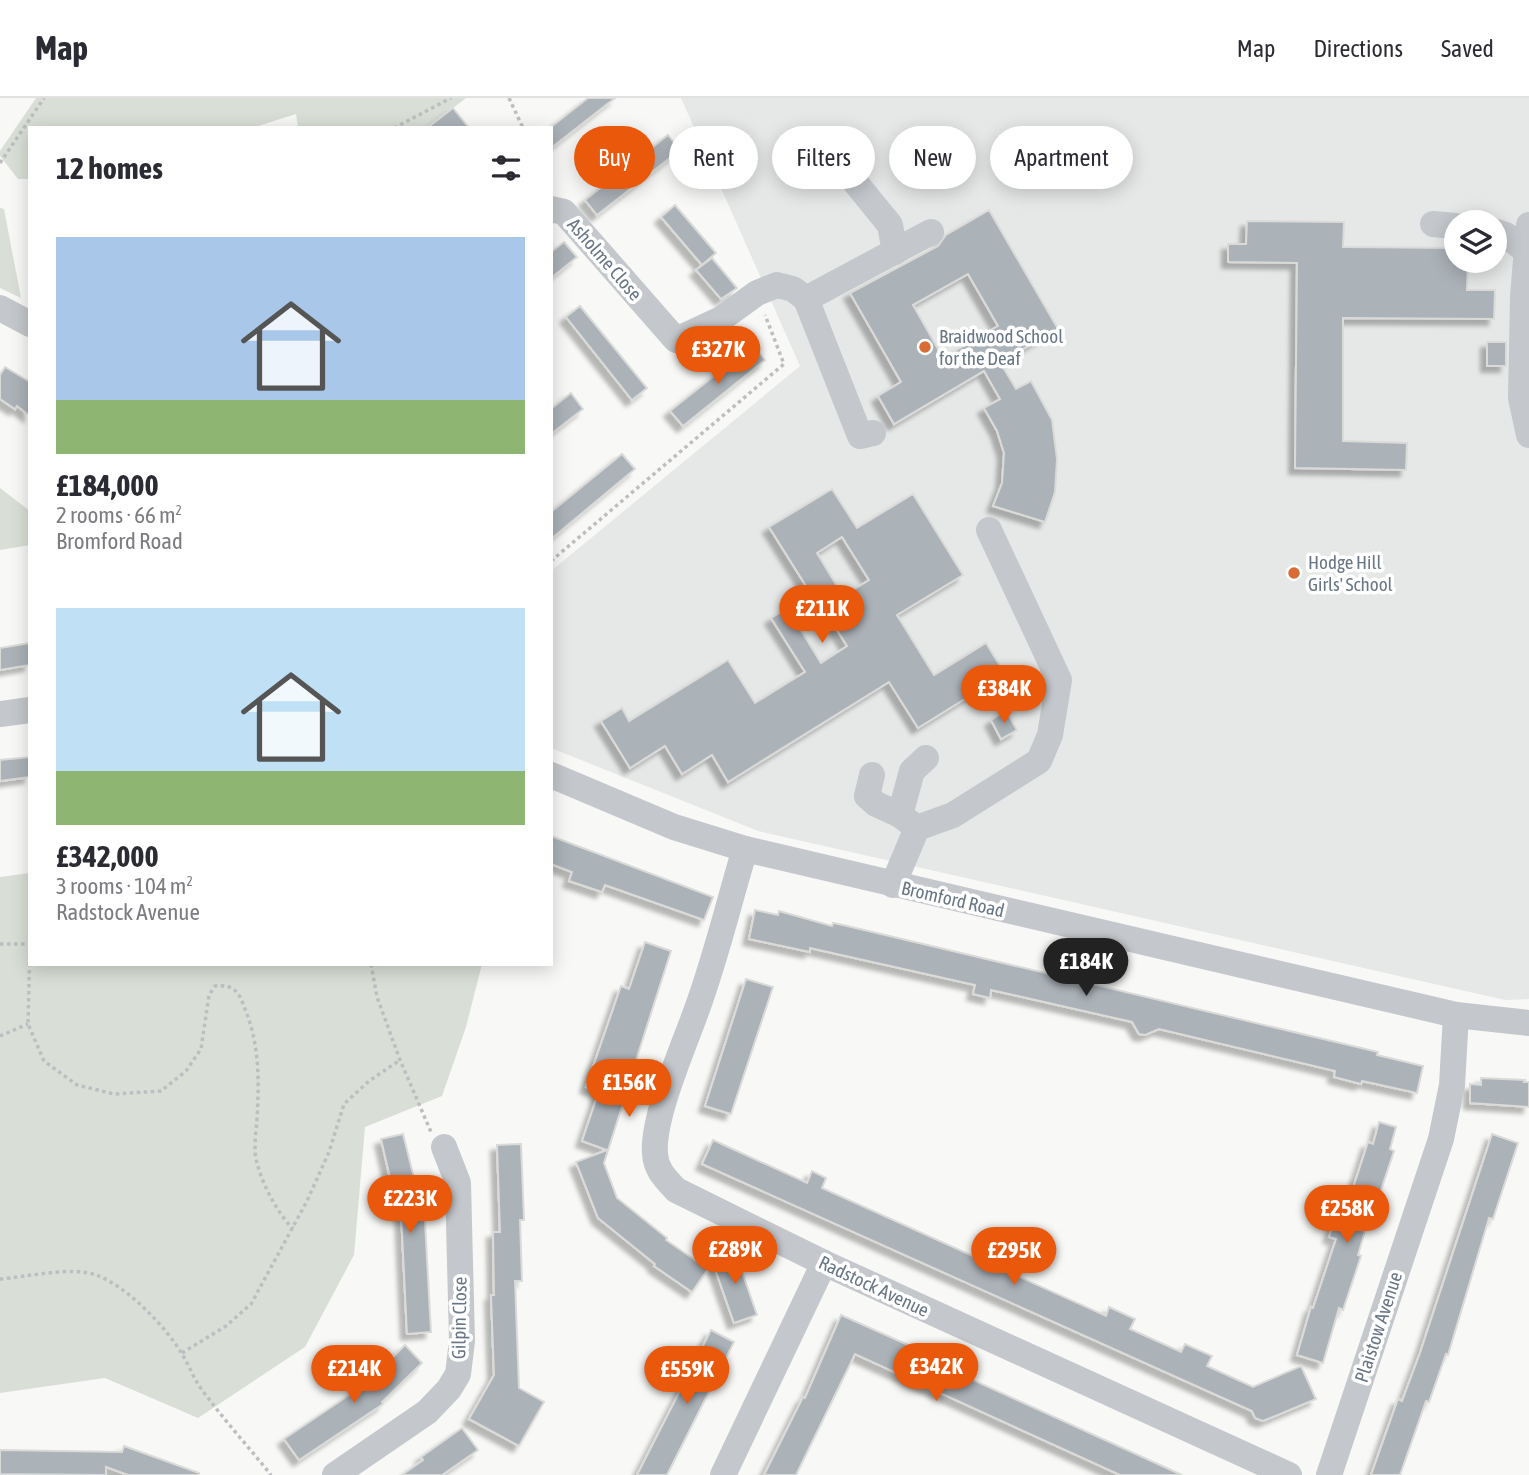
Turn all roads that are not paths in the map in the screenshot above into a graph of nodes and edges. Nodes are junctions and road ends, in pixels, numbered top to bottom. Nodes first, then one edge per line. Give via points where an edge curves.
1 (861, 189) edge
2 (553, 209) edge
3 (1529, 225) edge
4 (931, 232) dead end
5 (1507, 236) edge
6 (1527, 252) junction
7 (895, 253) junction
8 (1526, 296) edge
9 (806, 299) junction
10 (0, 308) edge
11 (28, 323) edge
12 (873, 433) dead end
13 (1529, 435) edge
14 (989, 530) dead end
15 (28, 710) edge
16 (0, 714) edge
17 (926, 758) dead end
18 (872, 775) dead end
19 (553, 776) edge
20 (908, 821) junction
21 (745, 849) junction
22 (893, 885) junction
23 (1456, 1015) junction
24 (1529, 1023) edge
25 (444, 1147) road end
26 (824, 1263) junction
27 (335, 1475) edge
28 (723, 1475) edge
29 (1289, 1475) edge
30 (1329, 1475) edge

1 - 7 street via 890,225
2 - 9 street, Asholme Close via 564,212 676,340 777,285
3 - 6 street
4 - 7 street
5 - 6 street
6 - 8 street
7 - 9 street
8 - 13 street via 1521,398
9 - 12 street via 860,436
10 - 11 street
14 - 20 street via 1059,680 1050,734 1039,761 953,815
15 - 16 street
17 - 20 street via 912,771
18 - 20 street via 867,796
19 - 21 street, Bromford Road via 674,827
20 - 22 street
21 - 22 street, Bromford Road
21 - 26 street, Radstock Avenue via 671,1081 655,1153 659,1171 676,1190
22 - 23 street, Bromford Road
23 - 24 street, Bromford Road
23 - 30 street, Plaistow Avenue via 1452,1084 1441,1139
25 - 27 street, Gilpin Close via 458,1183 462,1341 458,1374 427,1412
26 - 28 street
26 - 29 street, Radstock Avenue

